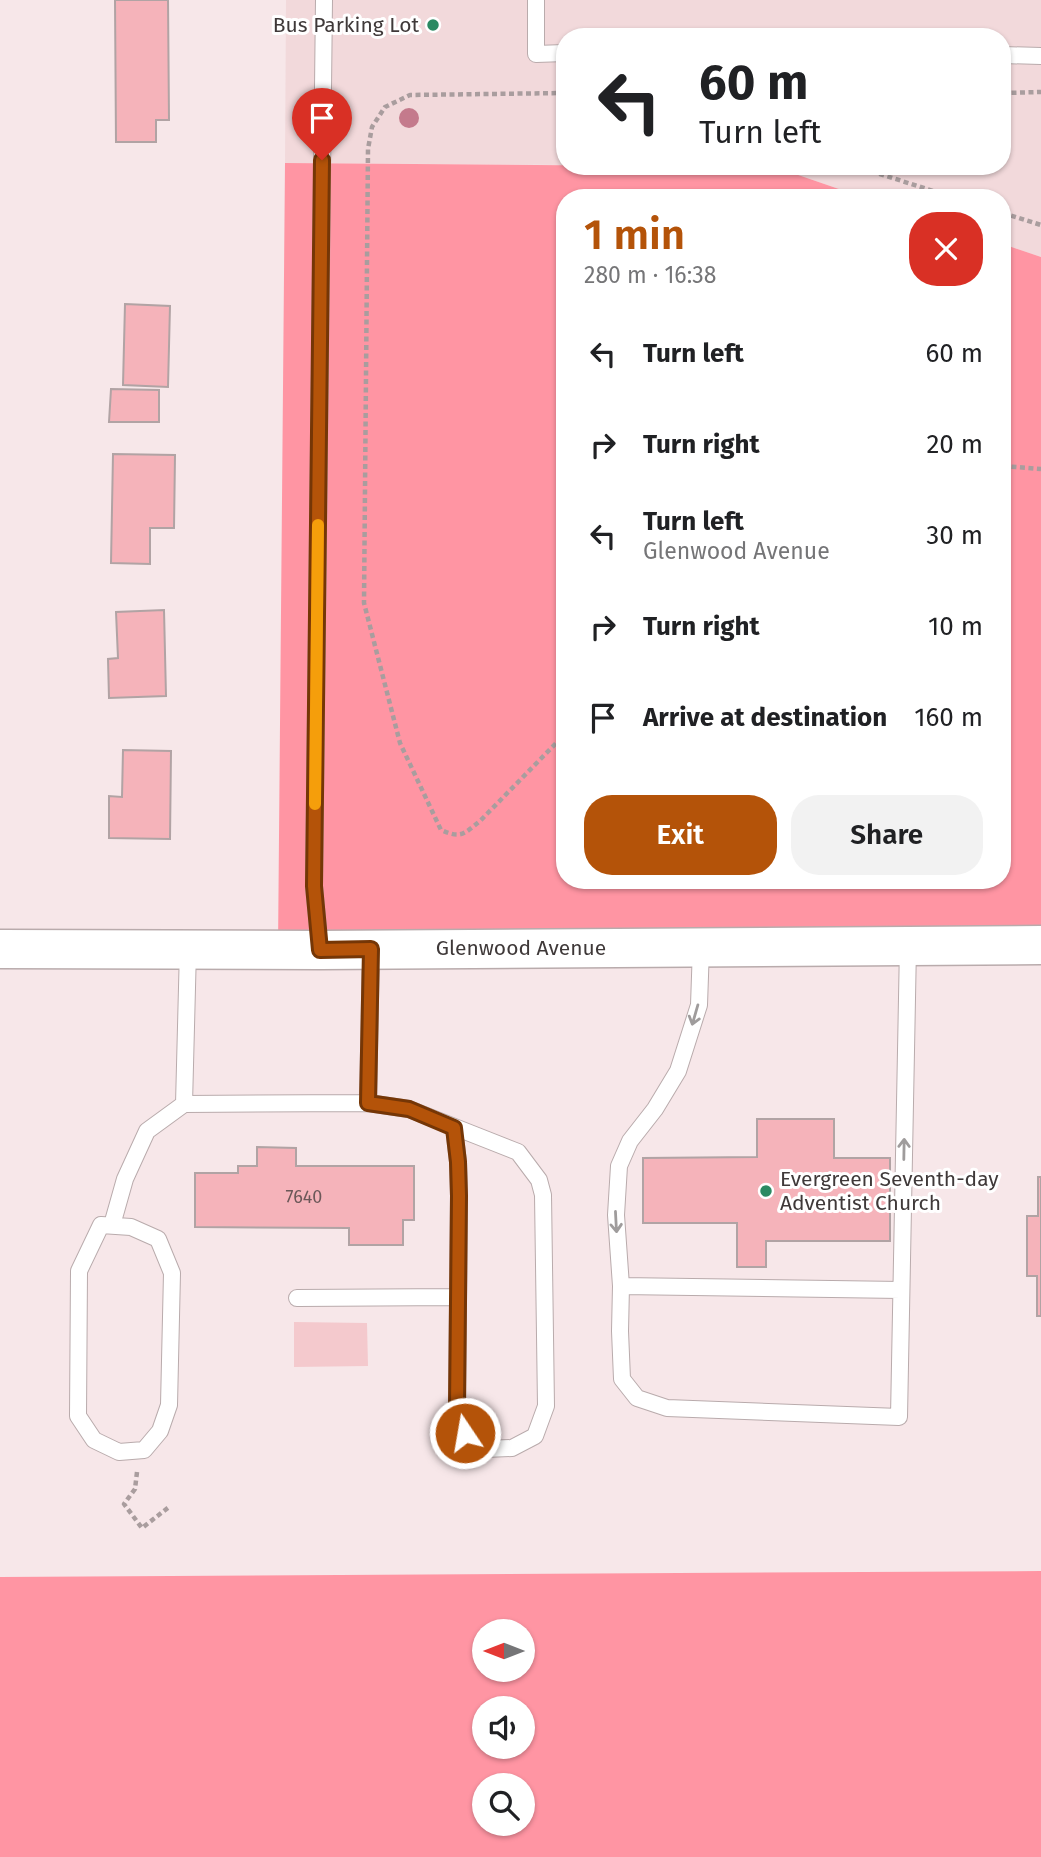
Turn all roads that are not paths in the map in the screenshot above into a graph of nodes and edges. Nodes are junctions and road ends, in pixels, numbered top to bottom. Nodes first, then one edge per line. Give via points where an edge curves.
1 (324, 0) edge
2 (536, 0) edge
3 (556, 53) edge
4 (1011, 55) edge
5 (1041, 56) edge
6 (1041, 945) edge
7 (908, 946) junction
8 (701, 947) junction
9 (0, 949) edge
10 (188, 949) junction
11 (371, 949) junction
12 (320, 950) junction
13 (368, 1103) junction
14 (184, 1104) junction
15 (454, 1128) junction
16 (112, 1225) junction
17 (621, 1286) junction
18 (901, 1290) junction
19 (458, 1297) junction
20 (297, 1298) dead end

1 - 12 lane via 314,886
2 - 3 lane via 536,54
4 - 5 lane
6 - 7 street, Glenwood Avenue
7 - 8 street, Glenwood Avenue
18 -> 7 lane
8 - 11 street, Glenwood Avenue
8 -> 17 lane via 699,1005 678,1071 630,1141 619,1166 615,1214
9 - 10 street, Glenwood Avenue
10 - 12 street, Glenwood Avenue
10 - 14 lane
11 - 12 street, Glenwood Avenue
11 - 13 lane
13 - 14 lane
13 - 15 lane via 409,1109
14 - 16 lane via 147,1131 125,1179
15 - 19 lane
15 - 19 lane via 518,1152 539,1180 543,1195 546,1406 535,1436 512,1448 485,1449 465,1433 457,1408
16 - 16 lane via 101,1225 79,1271 78,1416 94,1440 119,1452 144,1450 160,1431 169,1405 172,1273 158,1239 131,1227
17 - 18 lane
17 - 18 lane via 622,1379 637,1398 667,1408 899,1417
19 - 20 lane

